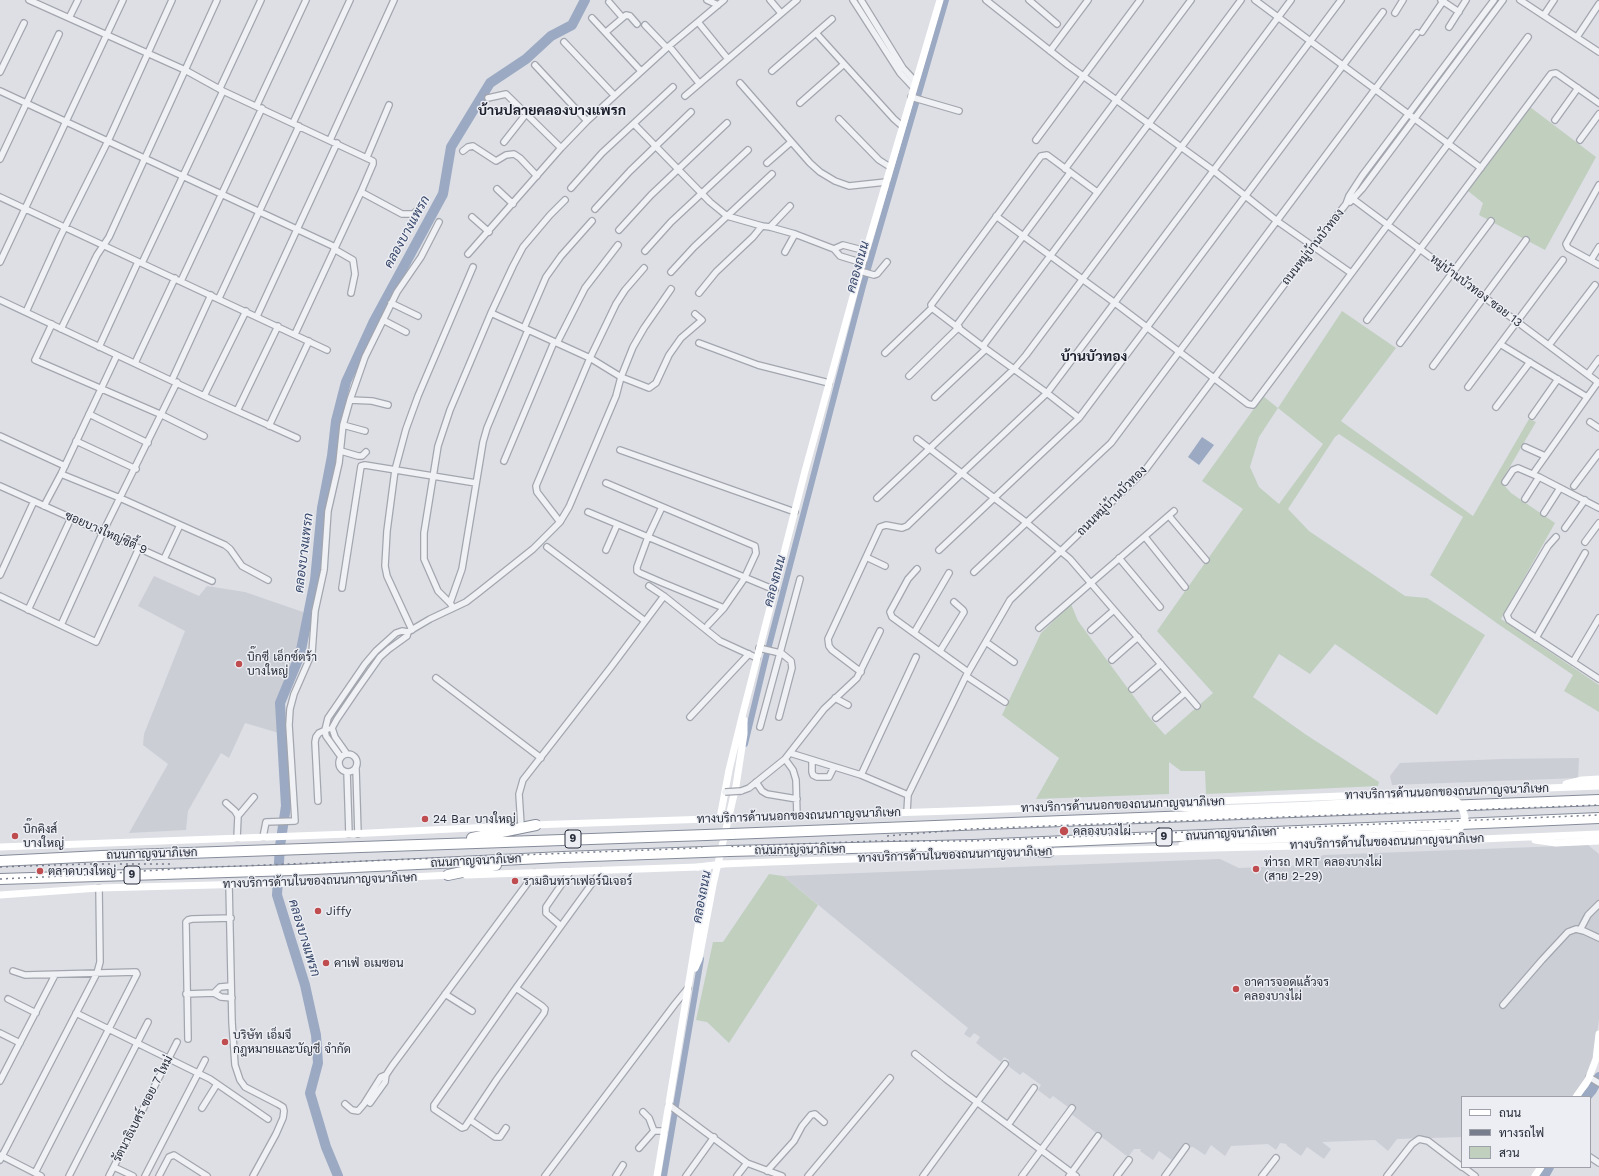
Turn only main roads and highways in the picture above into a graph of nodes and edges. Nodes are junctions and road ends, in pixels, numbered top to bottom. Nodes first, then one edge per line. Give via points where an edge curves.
1 (940, 0) edge
2 (744, 708) junction
3 (1599, 779) edge
4 (1599, 786) edge
5 (1546, 788) junction
6 (1599, 800) edge
7 (1128, 805) junction
8 (720, 818) junction
9 (1599, 818) edge
10 (536, 825) junction
11 (1599, 834) edge
12 (1521, 838) junction
13 (1599, 841) edge
14 (440, 844) junction
15 (974, 845) junction
16 (0, 846) edge
17 (1127, 850) junction
18 (1049, 852) junction
19 (527, 858) junction
20 (0, 861) edge
21 (708, 866) junction
22 (448, 875) junction
23 (0, 879) edge
24 (0, 895) edge
25 (690, 979) junction
26 (1599, 1034) edge
27 (1577, 1096) edge
28 (657, 1176) edge

1 - 2 main road via 866,251 863,272 795,512 763,649 757,658
2 - 8 main road
2 - 25 main road via 744,734 736,786 699,959
3 - 5 main road
4 - 5 main road, ทางบริการด้านนอกของถนนกาญจนาภิเษก
5 - 7 main road, ทางบริการด้านนอกของถนนกาญจนาภิเษก
6 - 14 highway, ถนนกาญจนาภิเษก / 9, bridge
7 - 8 main road, ทางบริการด้านนอกของถนนกาญจนาภิเษก, bridge
7 - 17 main road, bridge via 1216,809 1449,799 1461,805 1465,817 1461,827 1450,834 1216,842
8 - 10 main road, ทางบริการด้านนอกของถนนกาญจนาภิเษก, bridge
9 - 15 highway, ถนนกาญจนาภิเษก / 9
10 - 14 highway
10 - 16 main road, ทางบริการด้านนอกของถนนกาญจนาภิเษก via 358,834
11 - 12 main road, ทางบริการด้านในของถนนกาญจนาภิเษก
12 - 13 main road via 1556,843
12 - 17 main road, ทางบริการด้านในของถนนกาญจนาภิเษก
14 - 20 highway, ถนนกาญจนาภิเษก / 9
15 - 18 highway
15 - 19 highway, ถนนกาญจนาภิเษก / 9, bridge
17 - 18 main road, ทางบริการด้านในของถนนกาญจนาภิเษก
18 - 21 main road, ทางบริการด้านในของถนนกาญจนาภิเษก, bridge
19 - 22 highway
19 - 23 highway, ถนนกาญจนาภิเษก / 9 via 293,870
21 - 22 main road, ทางบริการด้านในของถนนกาญจนาภิเษก, bridge
21 - 25 main road
22 - 24 main road, ทางบริการด้านในของถนนกาญจนาภิเษก via 289,883 99,888
25 - 28 main road via 672,1106 664,1131
26 - 27 main road via 1591,1078

